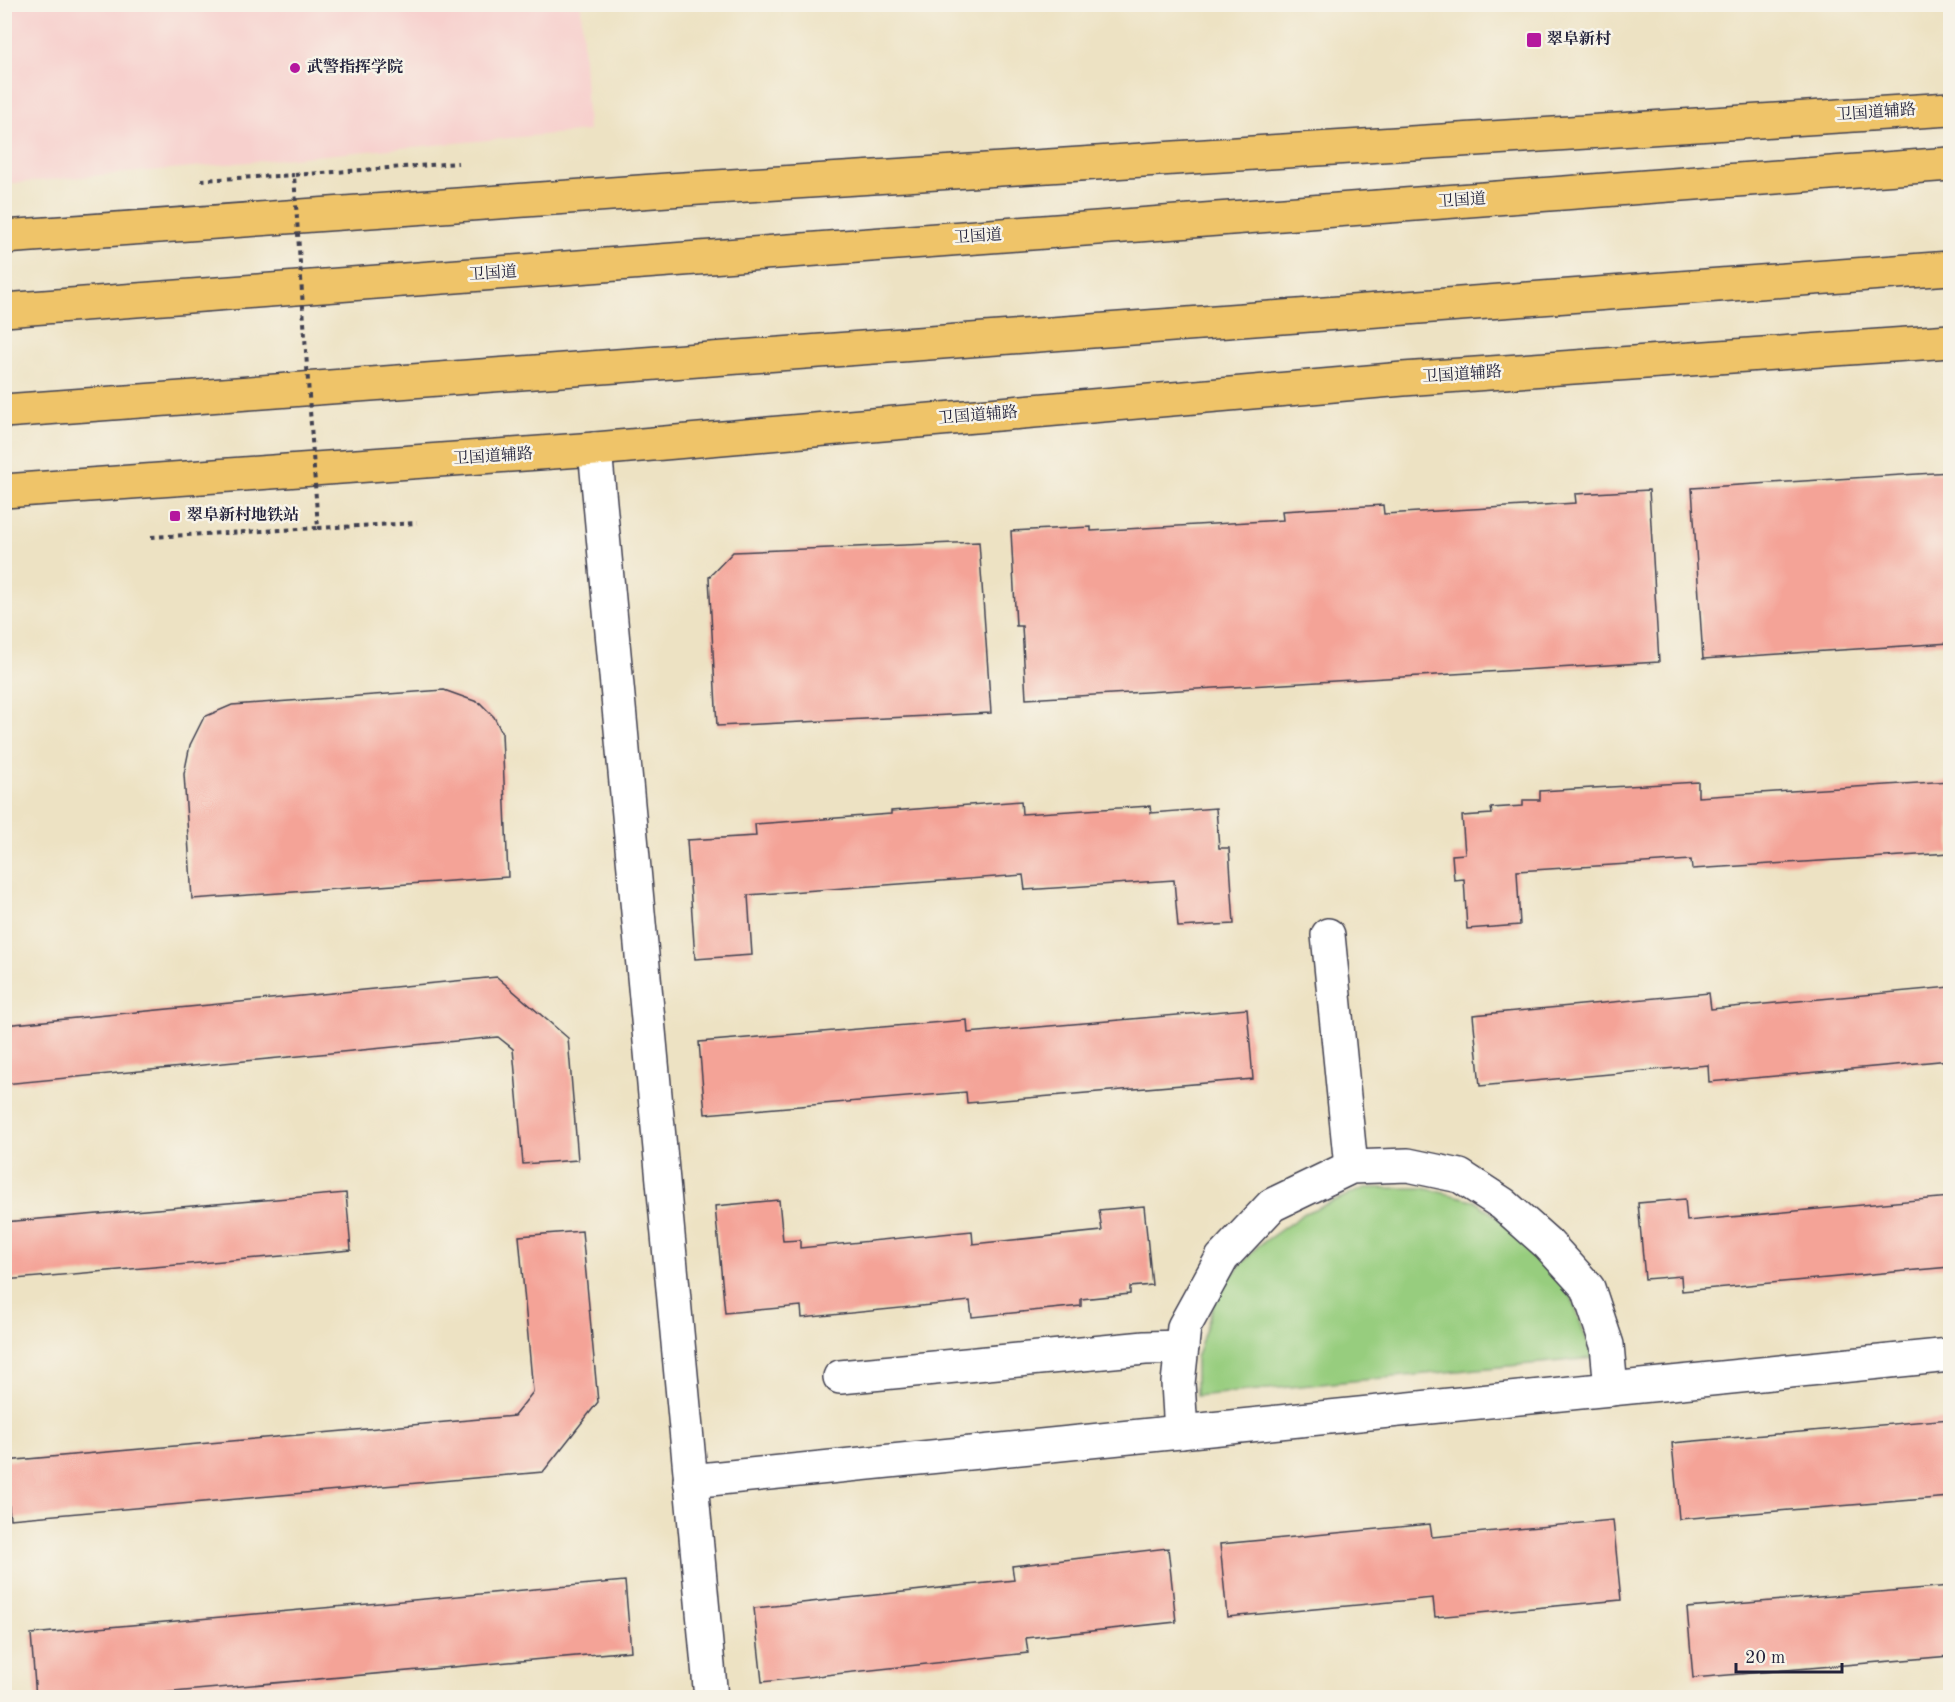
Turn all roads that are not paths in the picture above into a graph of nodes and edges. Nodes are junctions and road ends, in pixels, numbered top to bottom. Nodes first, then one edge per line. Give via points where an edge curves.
1 (1950, 109) edge
2 (1950, 164) edge
3 (4, 237) edge
4 (1950, 268) edge
5 (4, 310) edge
6 (1950, 341) edge
7 (4, 411) edge
8 (595, 449) junction
9 (4, 491) edge
10 (1328, 935) dead end
11 (1351, 1167) junction
12 (1182, 1347) junction
13 (1950, 1355) edge
14 (840, 1377) dead end
15 (1611, 1389) junction
16 (1181, 1432) junction
17 (690, 1481) junction
18 (711, 1698) edge

1 - 3 main road, 卫国道辅路 via 668,190
2 - 5 main road, 卫国道
4 - 7 main road
6 - 8 main road, 卫国道辅路 via 1403,379
8 - 9 main road, 卫国道辅路
8 - 17 street
10 - 11 street
11 - 12 street via 1272,1205 1222,1258 1184,1327
11 - 15 street via 1408,1165 1460,1176 1503,1204 1548,1244 1588,1288 1607,1345
12 - 14 street
12 - 16 street via 1178,1383
13 - 15 street
15 - 16 street
16 - 17 street
17 - 18 street

